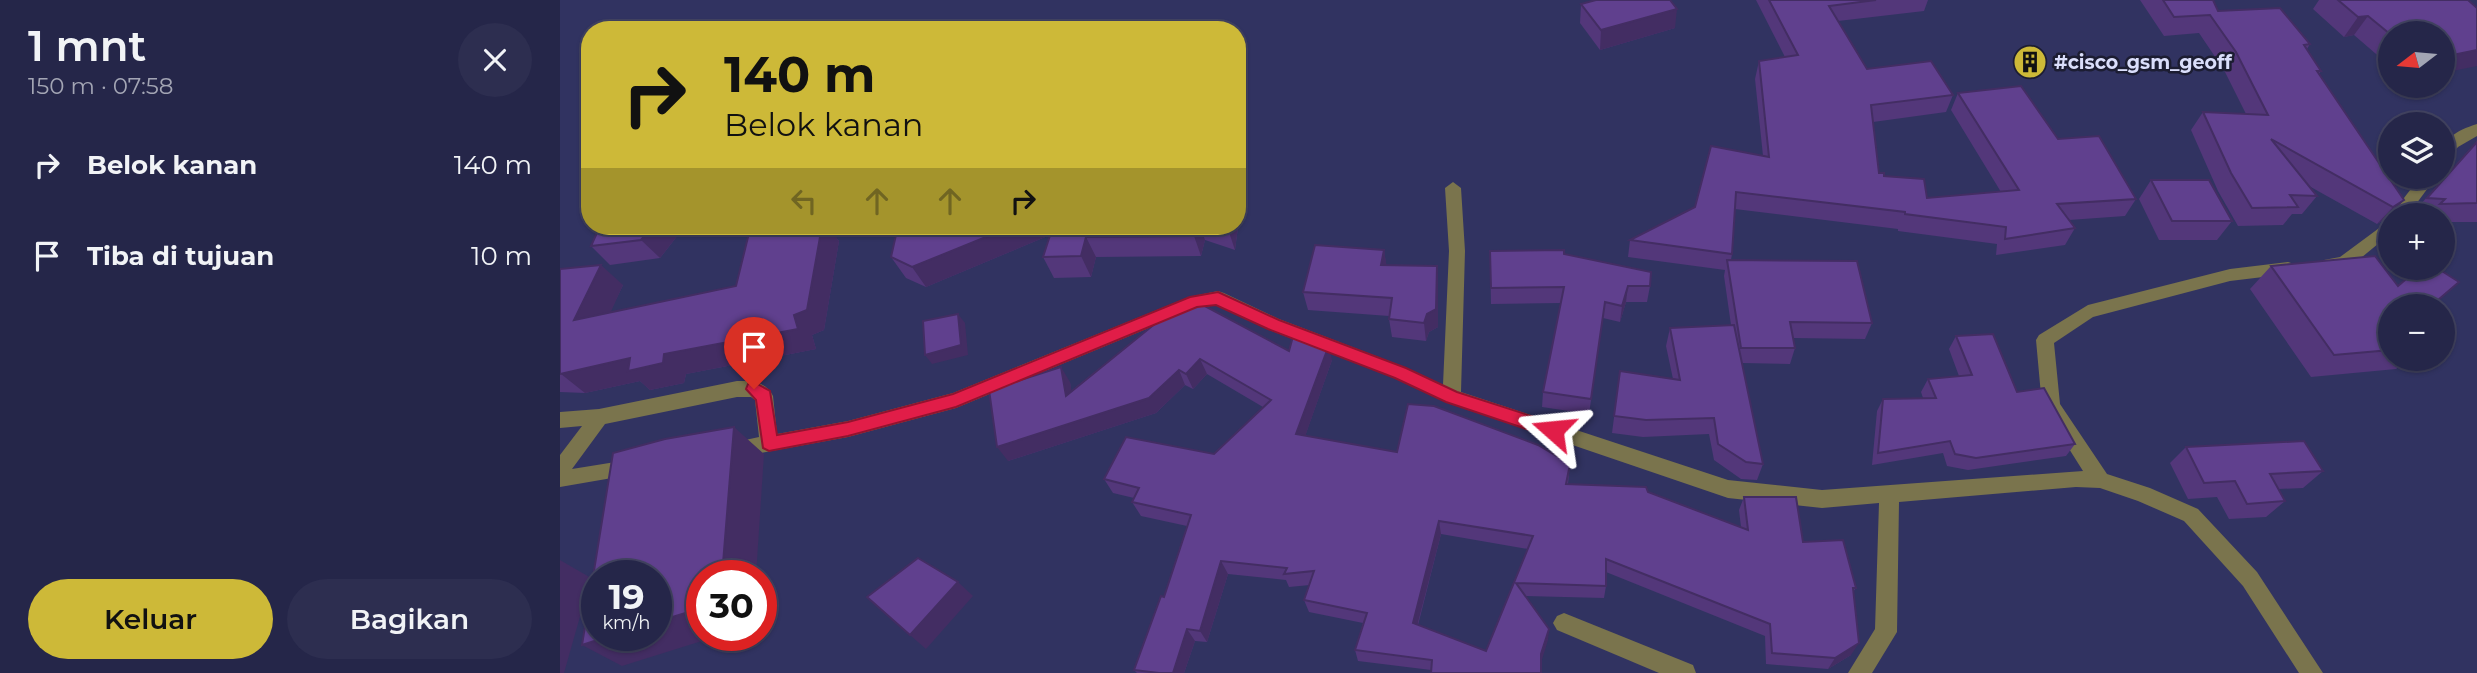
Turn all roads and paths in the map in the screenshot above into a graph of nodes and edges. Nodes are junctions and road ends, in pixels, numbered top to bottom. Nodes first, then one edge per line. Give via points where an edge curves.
1 (2477, 129) edge
2 (2455, 142) edge
3 (1453, 188) dead end
4 (2419, 189) edge
5 (2408, 203) edge
6 (2378, 235) edge
7 (1452, 397) junction
8 (599, 418) junction
9 (560, 420) edge
10 (769, 443) junction
11 (718, 452) edge
12 (654, 463) edge
13 (560, 470) edge
14 (560, 479) edge
15 (2100, 480) junction
16 (1889, 494) junction
17 (1564, 623) dead end
18 (1685, 673) edge
19 (1859, 673) edge
20 (2312, 673) edge

1 - 2 street
3 - 7 street via 1457,251
4 - 5 street
6 - 15 street via 2344,262 2217,278 2088,312 2045,340 2051,406
7 - 10 street via 1218,298 1195,302 956,400 848,429
7 - 16 street via 1728,489 1822,499
8 - 9 street
8 - 10 street via 754,389 764,396
8 - 13 street
10 - 11 street
12 - 14 street
15 - 16 street
15 - 20 street via 2191,515 2250,579
16 - 19 street via 1886,632
17 - 18 street

